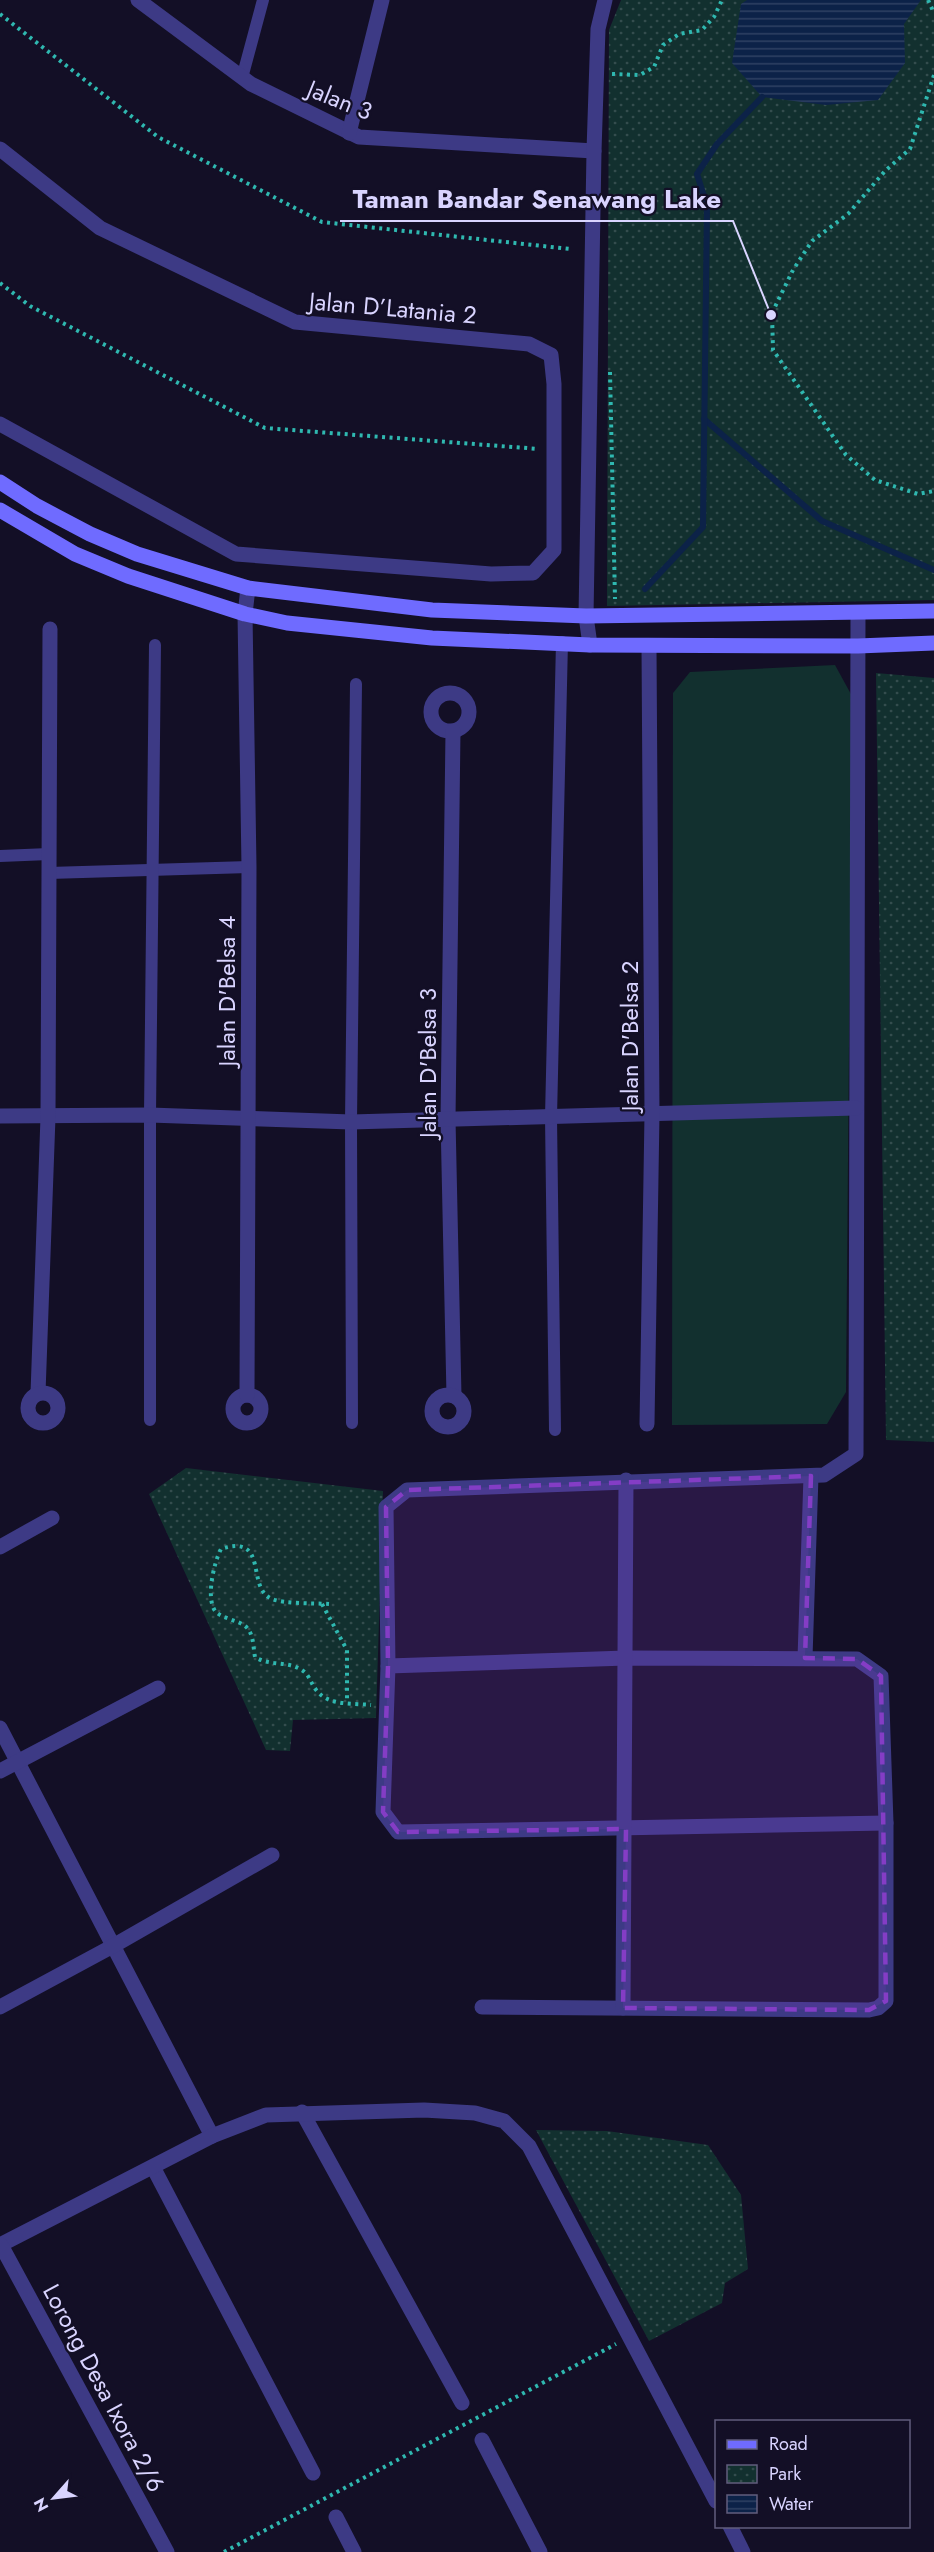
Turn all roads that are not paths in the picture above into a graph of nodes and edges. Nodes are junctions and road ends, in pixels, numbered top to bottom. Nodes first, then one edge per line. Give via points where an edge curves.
1 (263, 0) edge
2 (382, 0) edge
3 (604, 0) edge
4 (146, 3) edge
5 (242, 78) junction
6 (349, 133) junction
7 (0, 149) edge
8 (594, 151) junction
9 (0, 424) edge
10 (0, 482) edge
11 (0, 510) edge
12 (248, 588) junction
13 (934, 611) edge
14 (858, 613) junction
15 (245, 614) junction
16 (586, 616) junction
17 (50, 629) dead end
18 (562, 642) junction
19 (934, 643) edge
20 (155, 645) dead end
21 (590, 645) junction
22 (858, 646) junction
23 (649, 647) junction
24 (356, 684) dead end
25 (453, 731) dead end
26 (49, 854) junction
27 (0, 856) edge
28 (249, 867) junction
29 (153, 869) junction
30 (49, 873) junction
31 (856, 1108) junction
32 (652, 1114) junction
33 (150, 1115) junction
34 (0, 1116) edge
35 (551, 1116) junction
36 (48, 1117) junction
37 (248, 1118) junction
38 (448, 1119) junction
39 (351, 1122) junction
40 (38, 1393) dead end
41 (247, 1395) dead end
42 (454, 1396) dead end
43 (150, 1420) dead end
44 (352, 1423) dead end
45 (647, 1424) dead end
46 (555, 1430) dead end
47 (812, 1476) junction
48 (626, 1480) junction
49 (52, 1518) dead end
50 (0, 1547) edge
51 (626, 1658) junction
52 (806, 1658) junction
53 (388, 1666) junction
54 (158, 1688) dead end
55 (0, 1728) edge
56 (18, 1762) junction
57 (0, 1771) edge
58 (886, 1823) junction
59 (626, 1829) junction
60 (272, 1855) dead end
61 (114, 1946) junction
62 (0, 2007) edge
63 (482, 2007) dead end
64 (623, 2008) junction
65 (302, 2112) junction
66 (212, 2136) junction
67 (153, 2167) junction
68 (1, 2245) edge
69 (462, 2403) dead end
70 (482, 2440) dead end
71 (313, 2473) dead end
72 (715, 2497) edge
73 (336, 2517) dead end
74 (731, 2528) edge
75 (167, 2552) edge
76 (354, 2552) edge
77 (540, 2552) edge
78 (743, 2552) edge

1 - 5 lane
2 - 6 street
3 - 8 street via 598,29
4 - 5 street, Jalan 3
5 - 6 street, Jalan 3
6 - 8 street, Jalan 3 via 359,137
7 - 9 street, Jalan D’Latania 2 via 100,228 295,322 529,344 551,355 554,550 533,573 491,574 236,554
8 - 16 street
10 - 12 street via 37,506 109,542
11 - 15 street via 75,554 128,576
12 - 15 street, Jalan D'Belsa 4
12 - 16 street via 432,610
13 - 14 street
14 - 16 street
14 - 22 street
15 - 18 street via 287,623 432,638
15 - 28 street, Jalan D'Belsa 4
16 - 21 street
17 - 26 street
18 - 21 street
18 - 35 lane
19 - 22 street
20 - 29 lane
21 - 23 street
22 - 23 street
22 - 31 street
23 - 32 street, Jalan D'Belsa 2
24 - 39 lane
25 - 38 street, Jalan D'Belsa 3
26 - 27 lane
26 - 30 street
28 - 29 lane
28 - 37 street, Jalan D'Belsa 4
29 - 30 lane
29 - 33 lane
30 - 36 street
31 - 32 street
31 - 47 street via 856,1454 824,1475
32 - 35 street
32 - 45 street, Jalan D'Belsa 2
33 - 36 street
33 - 37 street
33 - 43 lane
34 - 36 street
35 - 38 street
35 - 46 lane
36 - 40 street
37 - 39 street
37 - 41 street, Jalan D'Belsa 4
38 - 39 street
38 - 42 street, Jalan D'Belsa 3
39 - 44 lane
47 - 48 street
47 - 52 street
48 - 51 street
48 - 53 street via 407,1490 386,1507
49 - 50 street
51 - 52 street
51 - 53 street
51 - 59 street
52 - 58 street via 857,1659 881,1676
53 - 59 street via 383,1812 398,1832
54 - 56 street
55 - 56 street
56 - 57 street
56 - 61 street
58 - 59 street
58 - 64 street via 886,2001 878,2008
59 - 64 street
60 - 61 street
61 - 62 street
61 - 66 street
63 - 64 street
65 - 66 street via 266,2115
65 - 69 street
65 - 72 street via 424,2110 475,2113 504,2121 529,2146
66 - 67 street
67 - 68 street
67 - 71 street
68 - 75 street, Lorong Desa Ixora 2/6
70 - 77 street
73 - 76 street
74 - 78 street

